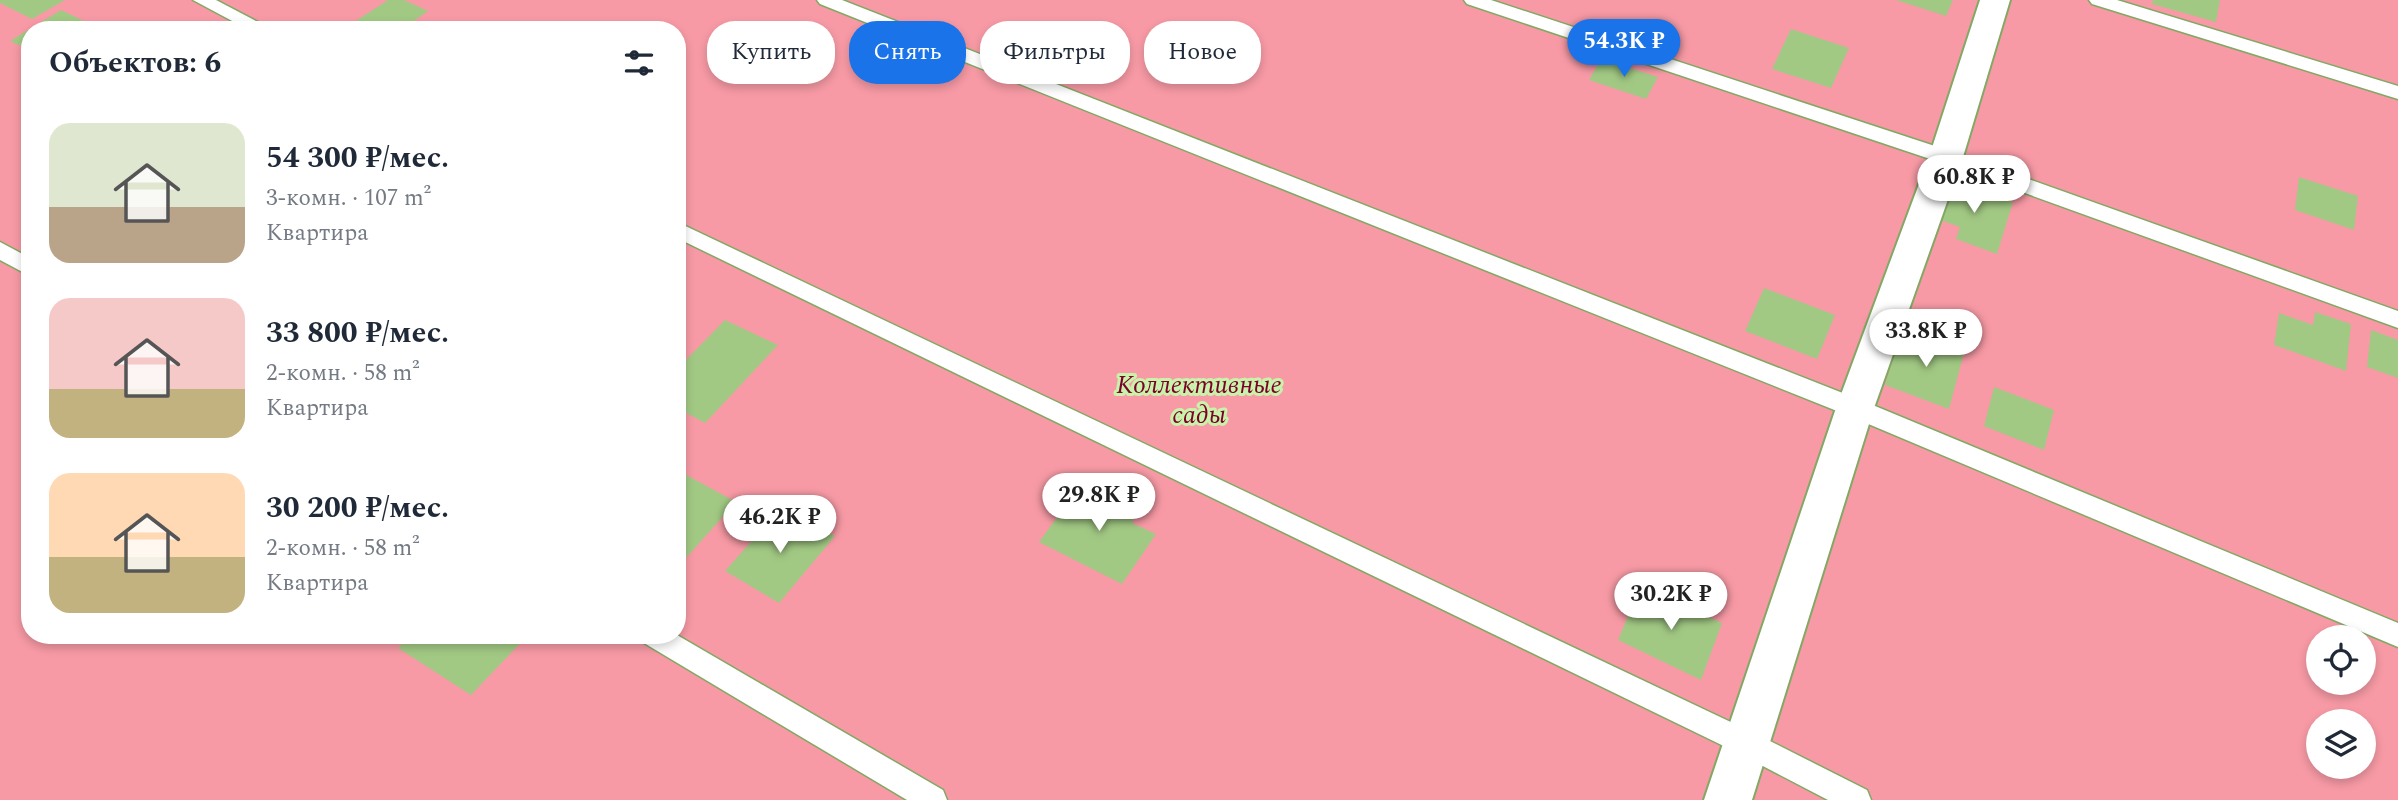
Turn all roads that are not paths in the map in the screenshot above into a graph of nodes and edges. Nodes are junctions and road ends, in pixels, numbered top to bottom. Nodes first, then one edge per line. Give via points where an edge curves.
1 (202, 0) edge
2 (826, 0) edge
3 (1473, 0) edge
4 (1995, 0) edge
5 (2098, 0) edge
6 (245, 21) edge
7 (2398, 93) edge
8 (1946, 157) junction
9 (686, 233) edge
10 (0, 250) edge
11 (21, 263) edge
12 (2398, 320) edge
13 (1855, 408) junction
14 (2398, 635) edge
15 (668, 644) edge
16 (1746, 743) junction
17 (933, 800) edge
18 (1728, 800) edge
19 (1857, 800) edge

1 - 6 lane
2 - 13 lane
3 - 8 lane
4 - 8 street
5 - 7 lane
8 - 12 lane
8 - 13 street
9 - 16 lane
10 - 11 lane
13 - 14 lane
13 - 16 street
15 - 17 lane
16 - 18 street
16 - 19 lane

